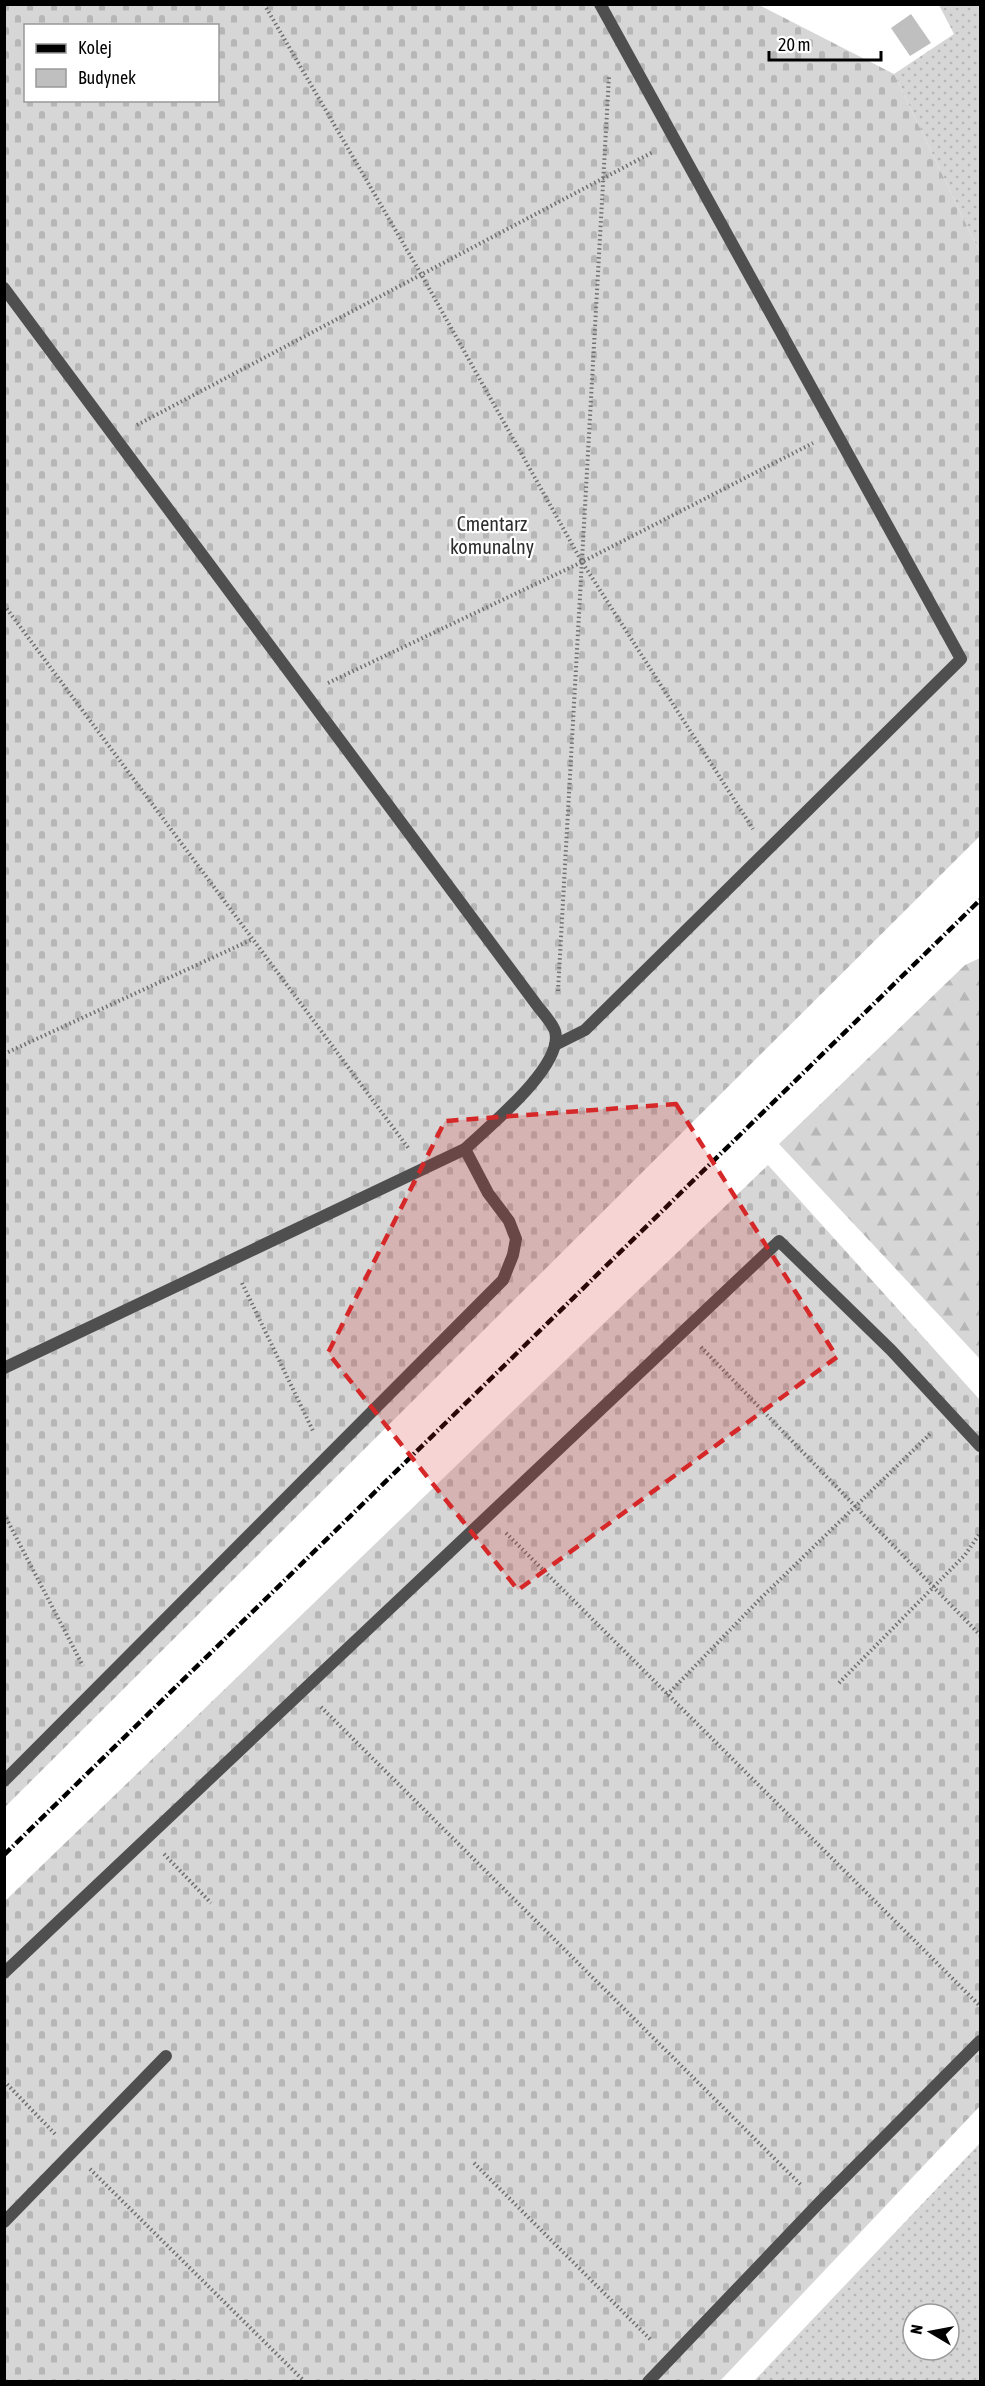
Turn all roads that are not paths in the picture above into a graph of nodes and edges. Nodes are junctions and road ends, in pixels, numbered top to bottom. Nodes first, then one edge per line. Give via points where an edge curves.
1 (600, 4) edge
2 (4, 288) edge
3 (555, 1045) junction
4 (465, 1149) junction
5 (4, 1368) edge
6 (981, 1446) edge
7 (4, 1780) edge
8 (4, 1973) edge
9 (981, 2042) edge
10 (166, 2056) dead end
11 (4, 2222) edge
12 (648, 2382) edge

1 - 3 lane via 961,659 585,1030
2 - 3 lane via 539,1008 555,1030
3 - 4 lane via 537,1079
4 - 5 lane
4 - 7 lane via 516,1239 503,1280
6 - 8 lane via 891,1350 779,1241
9 - 12 lane via 819,2203
10 - 11 lane

